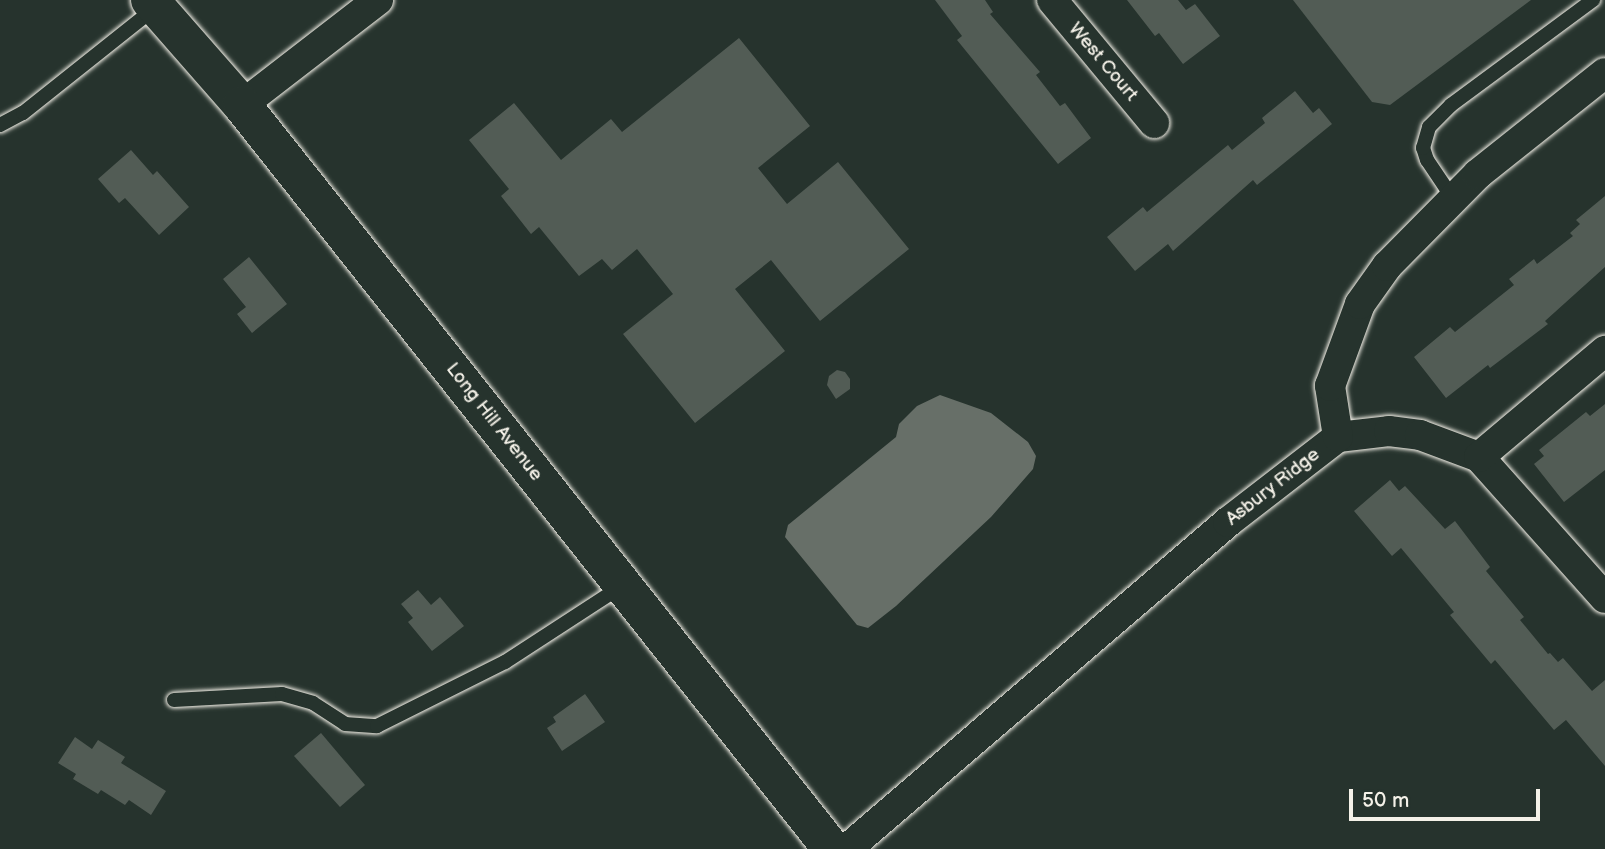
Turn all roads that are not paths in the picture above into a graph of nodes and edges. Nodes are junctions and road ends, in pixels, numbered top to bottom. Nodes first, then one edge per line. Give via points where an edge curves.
1 (378, 0) edge
2 (1052, 0) edge
3 (1593, 0) edge
4 (153, 4) edge
5 (1605, 73) edge
6 (242, 104) junction
7 (1154, 123) dead end
8 (0, 125) edge
9 (1454, 200) junction
10 (1605, 351) edge
11 (1338, 437) junction
12 (1479, 457) junction
13 (623, 585) junction
14 (1605, 598) edge
15 (174, 700) dead end
16 (832, 849) edge
17 (847, 849) edge

1 - 6 street
2 - 7 street, West Court
3 - 9 lane via 1451,105 1429,127 1423,148 1427,160
4 - 6 street, Long Hill Avenue
4 - 8 lane via 23,113
5 - 9 street, Asbury Ridge via 1478,174
6 - 13 street, Long Hill Avenue
9 - 11 street, Asbury Ridge via 1387,267 1360,304 1330,386
10 - 12 street
11 - 12 street via 1389,431 1420,435
11 - 17 street, Asbury Ridge via 1228,522
12 - 14 street
13 - 15 lane via 505,662 377,726 345,724 313,702 282,694
13 - 16 street, Long Hill Avenue

